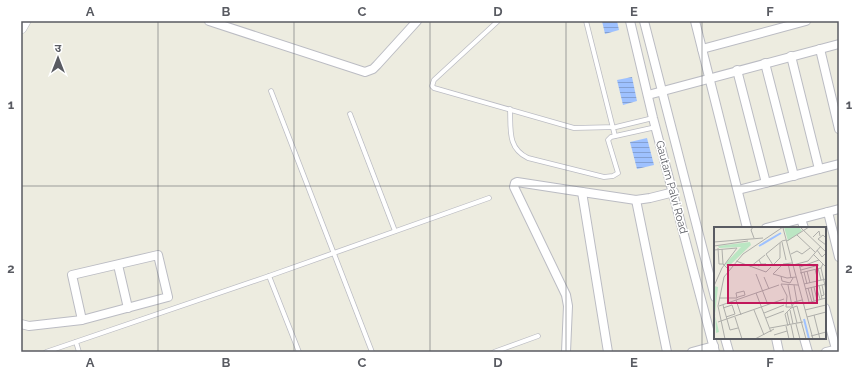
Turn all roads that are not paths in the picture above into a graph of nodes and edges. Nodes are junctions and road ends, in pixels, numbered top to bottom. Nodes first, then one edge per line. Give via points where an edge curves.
1 (25, 21) edge
2 (209, 21) edge
3 (417, 21) edge
4 (498, 21) edge
5 (586, 21) edge
6 (630, 21) edge
7 (644, 21) edge
8 (695, 21) edge
9 (806, 21) edge
10 (21, 28) edge
11 (839, 44) edge
12 (702, 49) junction
13 (820, 49) junction
14 (791, 56) junction
15 (766, 63) junction
16 (737, 70) junction
17 (709, 78) junction
18 (271, 91) dead end
19 (662, 91) junction
20 (648, 95) junction
21 (510, 110) junction
22 (350, 114) dead end
23 (654, 118) junction
24 (614, 127) junction
25 (656, 127) junction
26 (839, 129) edge
27 (616, 136) junction
28 (839, 164) edge
29 (819, 169) junction
30 (794, 176) junction
31 (766, 183) junction
32 (738, 190) junction
33 (582, 192) junction
34 (674, 192) junction
35 (489, 198) dead end
36 (636, 200) junction
37 (839, 209) edge
38 (828, 212) junction
39 (801, 219) junction
40 (747, 227) edge
41 (772, 227) edge
42 (804, 227) edge
43 (395, 232) junction
44 (334, 253) junction
45 (839, 257) edge
46 (118, 265) junction
47 (269, 276) junction
48 (714, 293) edge
49 (128, 308) junction
50 (826, 311) edge
51 (82, 320) junction
52 (21, 324) edge
53 (538, 336) dead end
54 (725, 339) edge
55 (776, 339) edge
56 (804, 339) edge
57 (76, 342) junction
58 (715, 349) edge
59 (837, 349) edge
60 (46, 352) edge
61 (79, 352) edge
62 (299, 352) edge
63 (372, 352) edge
64 (494, 352) edge
65 (566, 352) edge
66 (608, 352) edge
67 (667, 352) edge
68 (692, 352) edge
69 (729, 352) edge
70 (779, 352) edge
71 (808, 352) edge
72 (826, 352) edge

1 - 10 main road
2 - 3 street via 365,72 373,69
4 - 21 lane via 434,80 432,86
5 - 24 lane
6 - 20 street, Gautam Palvi Road
7 - 19 street, Gautam Palvi Road
8 - 12 street
9 - 12 street
11 - 13 street
12 - 17 street
13 - 14 street
13 - 26 street
14 - 15 street
14 - 29 street
15 - 16 street
15 - 30 street
16 - 17 street
16 - 31 street
17 - 19 street
17 - 32 street
18 - 44 lane
19 - 20 street
19 - 48 street, Gautam Palvi Road
20 - 23 street, Gautam Palvi Road
21 - 24 lane via 574,128
21 - 27 lane via 511,141 522,155 597,176 613,176 618,173 608,140
22 - 43 lane
23 - 24 lane
23 - 25 street, Gautam Palvi Road
24 - 27 lane
25 - 27 lane
25 - 34 street, Gautam Palvi Road
28 - 29 street
29 - 30 street
30 - 31 street
31 - 32 street
32 - 40 street
33 - 36 street
33 - 65 street via 517,182 514,185 566,295
33 - 66 street
34 - 36 street
34 - 58 street, Gautam Palvi Road
35 - 43 lane
36 - 67 street
37 - 38 street
38 - 39 street
38 - 45 street
39 - 41 street
39 - 42 street
43 - 44 lane
44 - 47 lane
44 - 63 lane
46 - 49 street
46 - 49 street via 158,255 168,297
46 - 51 street via 72,275
47 - 57 lane
47 - 62 lane
49 - 51 street
50 - 59 street
51 - 52 street via 29,326
53 - 64 lane
54 - 69 street
55 - 70 street
56 - 71 street
57 - 60 lane
57 - 61 lane
58 - 68 street
59 - 72 street

